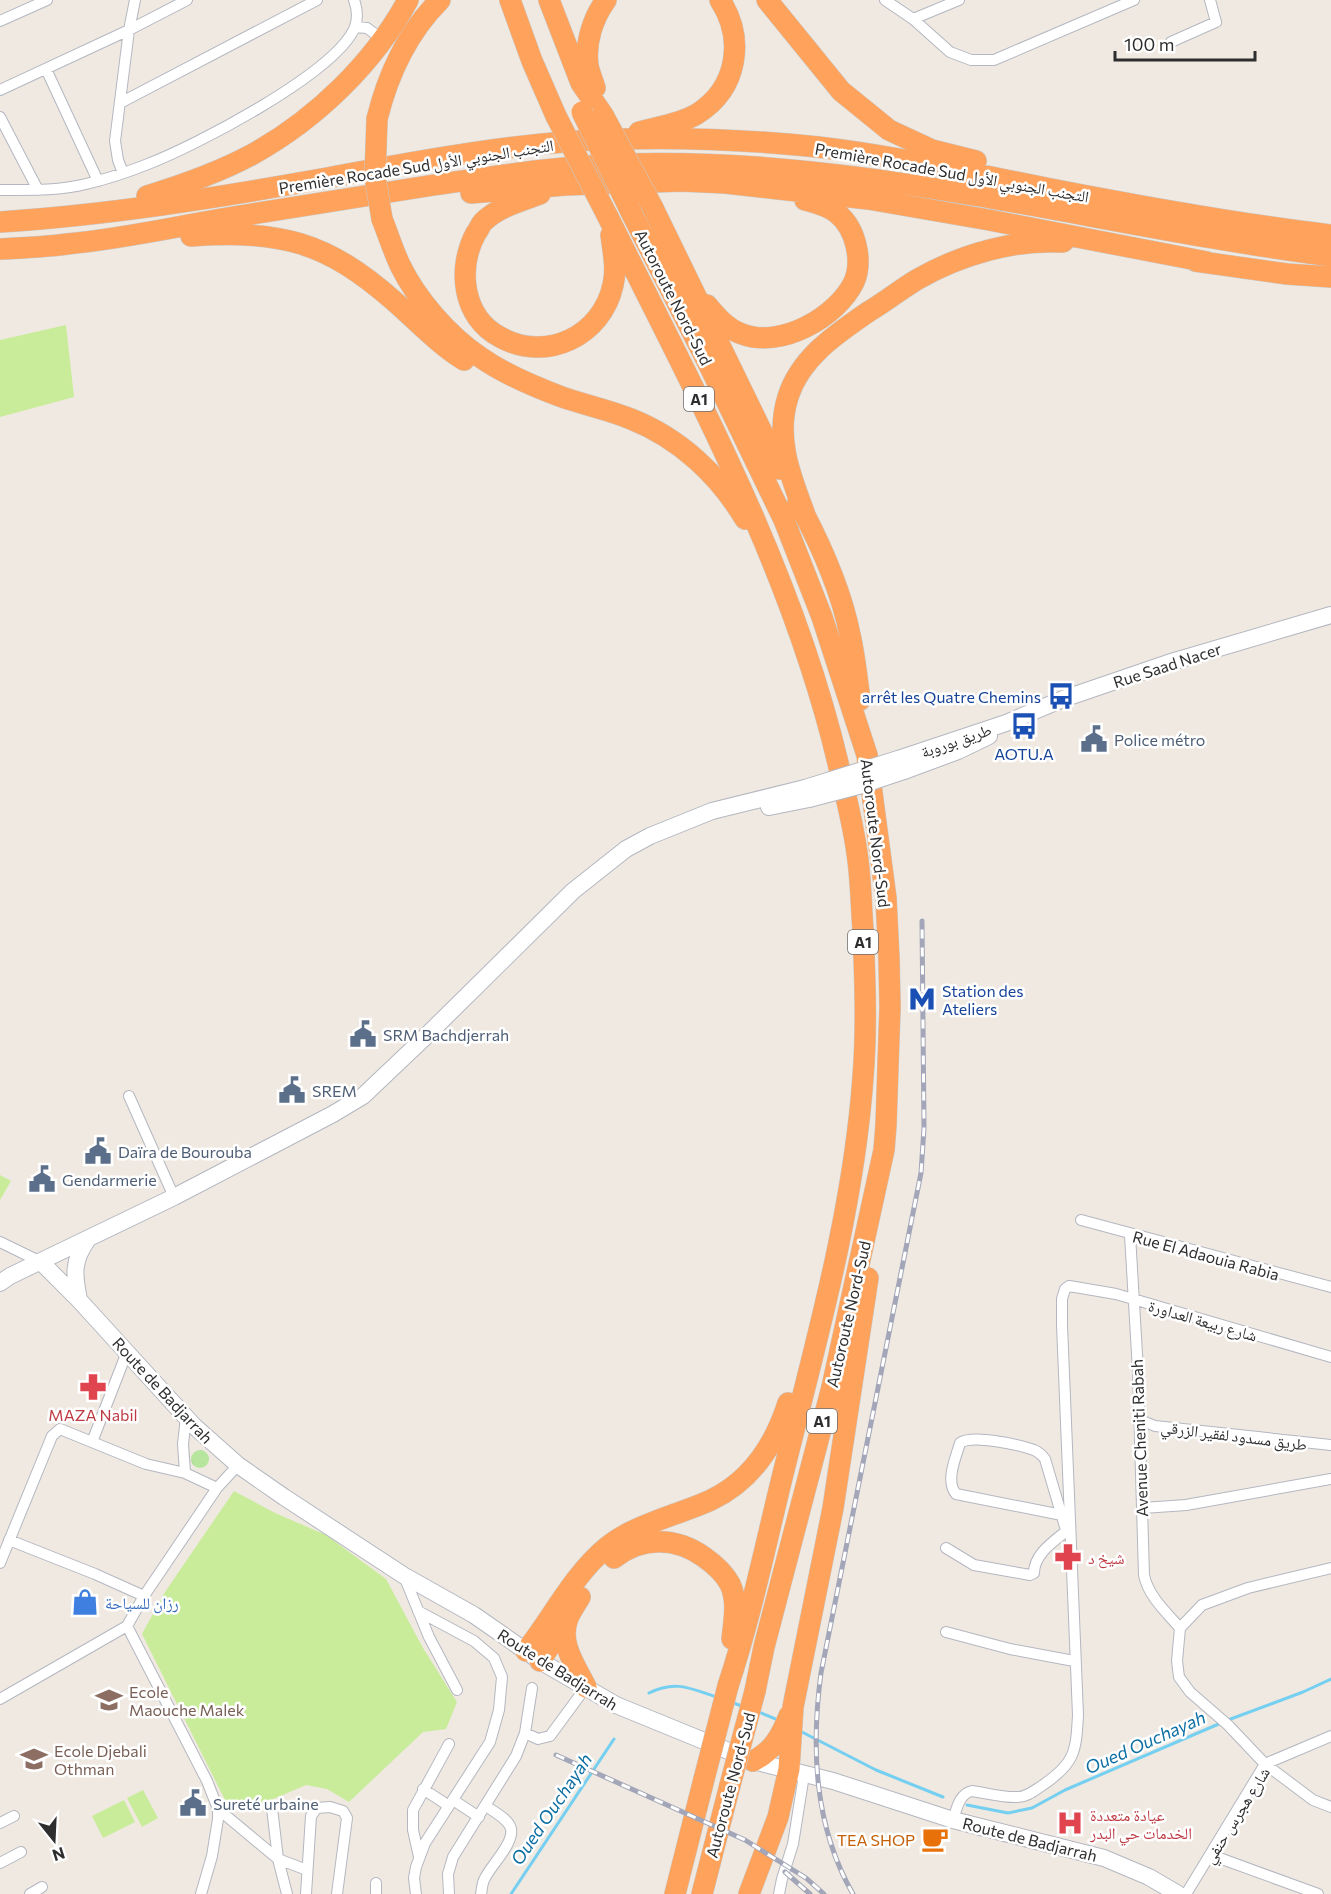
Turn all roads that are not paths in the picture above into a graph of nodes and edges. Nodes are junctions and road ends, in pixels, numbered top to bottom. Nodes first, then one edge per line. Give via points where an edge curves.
1 (47, 0) edge
2 (135, 0) edge
3 (187, 0) edge
4 (317, 0) edge
5 (354, 0) edge
6 (408, 0) edge
7 (440, 0) edge
8 (510, 0) edge
9 (535, 0) edge
10 (549, 0) edge
11 (606, 0) edge
12 (720, 0) edge
13 (767, 0) edge
14 (885, 0) edge
15 (959, 0) edge
16 (1134, 0) edge
17 (1210, 0) edge
18 (913, 19) junction
19 (0, 21) edge
20 (355, 27) junction
21 (129, 30) junction
22 (382, 39) junction
23 (1171, 42) dead end
24 (46, 69) junction
25 (0, 90) edge
26 (120, 103) junction
27 (603, 115) junction
28 (0, 117) edge
29 (614, 139) junction
30 (123, 173) junction
31 (98, 181) junction
32 (565, 185) junction
33 (0, 190) edge
34 (38, 190) junction
35 (773, 190) junction
36 (1088, 196) junction
37 (315, 203) junction
38 (608, 217) junction
39 (53, 218) junction
40 (0, 222) edge
41 (1331, 234) edge
42 (70, 244) junction
43 (670, 245) junction
44 (0, 249) edge
45 (1331, 256) edge
46 (1207, 262) junction
47 (1331, 277) edge
48 (561, 397) junction
49 (804, 513) junction
50 (782, 584) junction
51 (1331, 615) edge
52 (1006, 723) joint
53 (867, 755) junction
54 (129, 1096) dead end
55 (884, 1150) junction
56 (174, 1197) junction
57 (1081, 1220) dead end
58 (1130, 1235) junction
59 (88, 1239) junction
60 (0, 1242) edge
61 (41, 1262) junction
62 (0, 1283) edge
63 (1331, 1287) edge
64 (79, 1300) junction
65 (1133, 1300) junction
66 (824, 1307) junction
67 (127, 1352) junction
68 (1331, 1357) edge
69 (186, 1417) junction
70 (1138, 1419) junction
71 (92, 1442) junction
72 (1331, 1445) edge
73 (238, 1465) junction
74 (185, 1473) junction
75 (1331, 1479) edge
76 (217, 1488) junction
77 (1143, 1508) junction
78 (1062, 1515) junction
79 (1069, 1530) junction
80 (9, 1540) junction
81 (946, 1548) dead end
82 (0, 1563) edge
83 (1331, 1568) edge
84 (404, 1575) junction
85 (144, 1596) junction
86 (418, 1611) junction
87 (566, 1620) junction
88 (127, 1626) junction
89 (1180, 1628) junction
90 (946, 1632) dead end
91 (533, 1656) junction
92 (1074, 1661) junction
93 (728, 1686) junction
94 (586, 1687) junction
95 (532, 1688) dead end
96 (457, 1690) dead end
97 (0, 1700) edge
98 (786, 1732) junction
99 (525, 1733) junction
100 (1331, 1736) edge
101 (449, 1744) dead end
102 (753, 1761) junction
103 (1265, 1764) junction
104 (797, 1772) junction
105 (423, 1789) junction
106 (451, 1803) junction
107 (486, 1806) junction
108 (1331, 1807) edge
109 (272, 1808) dead end
110 (218, 1809) junction
111 (14, 1816) dead end
112 (479, 1817) junction
113 (953, 1820) junction
114 (0, 1823) edge
115 (21, 1852) dead end
116 (1211, 1855) junction
117 (419, 1857) junction
118 (278, 1859) junction
119 (0, 1863) edge
120 (306, 1870) junction
121 (42, 1887) dead end
122 (1311, 1893) edge
123 (30, 1894) edge
124 (201, 1894) edge
125 (286, 1894) edge
126 (306, 1894) edge
127 (337, 1894) edge
128 (416, 1894) edge
129 (449, 1894) edge
130 (481, 1894) edge
131 (675, 1894) edge
132 (702, 1894) edge
133 (749, 1894) edge
134 (779, 1894) edge
135 (1178, 1894) edge
136 (1186, 1894) edge

1 - 19 street
2 - 21 street
3 - 21 street
4 - 26 street
5 - 20 street
6 - 22 highway
7 - 48 highway, bridge via 399,55 376,119 375,177 382,219 410,283 450,332 494,366
8 - 38 highway, Autoroute Nord-Sud / A1, bridge via 556,116
9 - 53 highway, Autoroute Nord-Sud / A1, bridge via 582,112 784,520 822,616
10 - 27 highway via 581,83
11 - 27 highway via 590,35 588,65
12 - 29 highway via 728,12 736,42 733,69 720,93 697,114
13 - 36 highway via 841,91 889,130 932,150
14 - 18 street
15 - 18 street
16 - 18 street via 994,60 971,60 950,52
17 - 23 street via 1216,22
20 - 22 street via 367,28
20 - 30 street via 339,49 297,84 178,151
21 - 24 street
21 - 26 street
22 - 39 highway via 338,91 293,128 254,153 216,172 149,196
24 - 25 street
24 - 31 street
26 - 30 street via 115,141
27 - 43 highway, bridge
28 - 34 street
29 - 36 highway, Première Rocade Sud التجنب الجنوبي الأول via 720,140 821,148
29 - 39 highway, Première Rocade Sud التجنب الجنوبي الأول via 507,148 245,192
30 - 31 street
31 - 34 street
32 - 35 highway via 682,181
32 - 37 highway
32 - 38 highway via 503,208 483,222 467,253 466,289 476,312 499,337 521,346 550,347 574,339 597,321 614,282
33 - 34 street
35 - 43 highway via 825,206 840,215 858,252 856,275 845,296 803,329 765,339 729,328 705,302
35 - 46 highway via 868,199
36 - 41 highway, Première Rocade Sud التجنب الجنوبي الأول
37 - 42 highway, Première Rocade Sud التجنب الجنوبي الأول
37 - 45 highway, Première Rocade Sud التجنب الجنوبي الأول via 523,172 621,164 700,164 858,178 1208,239
38 - 50 highway, Autoroute Nord-Sud / A1 via 677,351
39 - 40 highway, Première Rocade Sud التجنب الجنوبي الأول
42 - 44 highway, Première Rocade Sud التجنب الجنوبي الأول
42 - 48 highway via 219,234 275,237 311,245 368,278 442,345 476,368
43 - 49 highway
46 - 47 highway
46 - 49 highway via 1049,242 985,252 918,279 829,341 795,379 784,414 783,438
48 - 50 highway via 632,419 693,456 743,516
49 - 53 highway via 842,602
50 - 66 highway, Autoroute Nord-Sud / A1 via 831,735 858,854 861,896 863,1076 848,1191
51 - 52 main road, Rue Saad Nacer via 1168,663
52 - 56 main road, طريق بوروبة, bridge via 977,743 901,765 862,785 807,793 723,817 689,821 626,849 573,891 363,1096
53 - 55 highway, Autoroute Nord-Sud / A1 via 886,898 889,959
54 - 56 street
55 - 98 highway via 833,1508
55 - 132 highway, Autoroute Nord-Sud / A1, bridge via 832,1387
56 - 59 main road, طريق بوروبة
57 - 58 street, Rue El Adaouia Rabia
58 - 63 street, Rue El Adaouia Rabia
58 - 65 street, Avenue Cheniti Rabah
59 - 61 main road, طريق بوروبة
59 - 64 main road via 76,1263
60 - 61 street
61 - 62 main road, طريق بوروبة
61 - 64 main road, Route de Badjarrah
64 - 67 main road, Route de Badjarrah
65 - 68 street, شارع ربيعة العداورة
65 - 70 street, Avenue Cheniti Rabah
65 - 79 street, شارع ربيعة العداورة via 1075,1287 1066,1287 1062,1299
66 - 91 highway via 779,1428 753,1468 741,1482 710,1501 639,1528 608,1546 579,1577
66 - 93 highway, Autoroute Nord-Sud / A1 via 750,1616
67 - 69 main road, Route de Badjarrah
67 - 71 street
69 - 73 main road, Route de Badjarrah
69 - 74 street
70 - 72 street, طريق مسدود لفقير الزرقي via 1155,1426
70 - 77 street, Avenue Cheniti Rabah
71 - 74 street via 146,1464
71 - 80 street via 60,1429 53,1433
73 - 76 street
73 - 84 main road, Route de Badjarrah
74 - 76 street
75 - 77 street via 1186,1505
76 - 85 street
77 - 89 street, Avenue Cheniti Rabah via 1145,1582
78 - 78 street via 956,1494 952,1474 960,1443 966,1439 1035,1450 1045,1459
78 - 79 street
79 - 81 street via 1046,1548 1030,1575 974,1564
79 - 92 street
80 - 82 street
80 - 85 street
83 - 89 street via 1210,1601
84 - 86 street
84 - 91 main road, Route de Badjarrah via 474,1615
85 - 88 street
86 - 96 street
86 - 106 street via 474,1641 494,1658 502,1677 490,1743
87 - 91 highway
87 - 93 highway via 597,1574 621,1553 659,1541 685,1545 716,1567 730,1584 735,1615
87 - 94 highway via 568,1653
88 - 97 street
88 - 110 street
89 - 103 street via 1179,1677
90 - 92 street
91 - 94 main road, Route de Badjarrah
92 - 113 street via 1078,1715 1077,1745 1071,1759 1025,1796 964,1793
93 - 131 highway, Autoroute Nord-Sud / A1, bridge
94 - 99 street via 550,1736 538,1739
94 - 102 main road, Route de Badjarrah via 616,1705
95 - 99 street
98 - 102 highway
98 - 104 highway
99 - 107 street via 512,1765
100 - 103 street, شارع هجرس حنفي
101 - 105 street
102 - 104 main road, Route de Badjarrah
103 - 108 street via 1313,1800
103 - 116 street, شارع هجرس حنفي
104 - 113 main road, Route de Badjarrah
104 - 133 highway
104 - 134 street via 794,1844
105 - 106 street
105 - 117 street via 412,1819
106 - 112 street
106 - 117 street
107 - 112 street
107 - 130 street via 511,1829
109 - 118 street
110 - 118 street
110 - 124 street via 212,1856
111 - 114 street
112 - 129 street via 449,1866
113 - 135 main road, Route de Badjarrah via 1104,1858
115 - 119 street
116 - 122 street
116 - 136 street, شارع هجرس حنفي
117 - 128 street via 414,1878
118 - 120 street
118 - 125 street
120 - 126 street
120 - 127 street via 312,1812 320,1807 341,1810 347,1818
121 - 123 street

